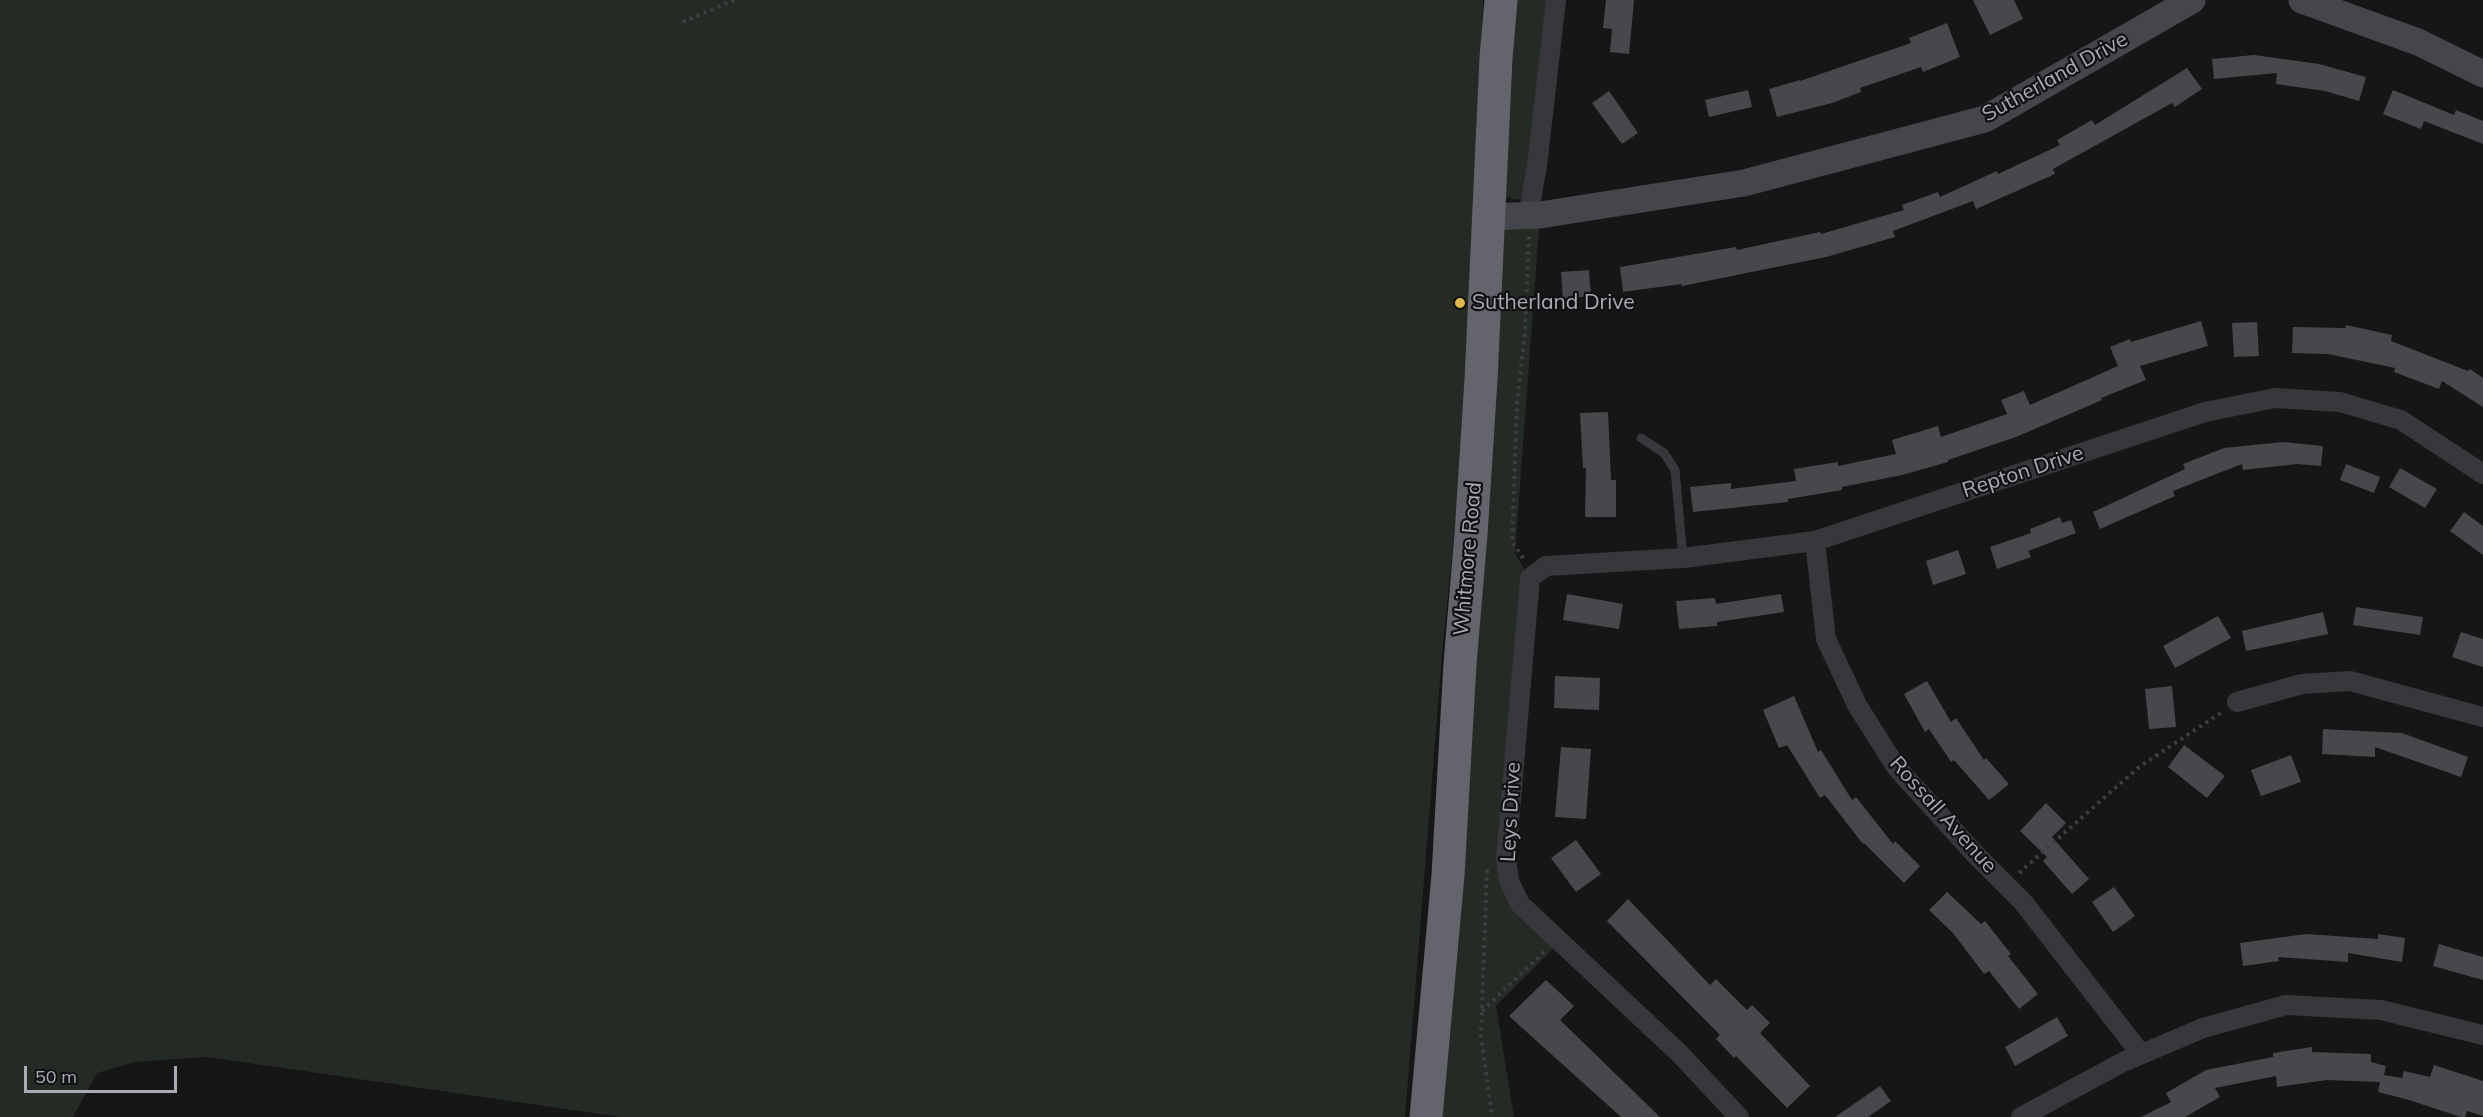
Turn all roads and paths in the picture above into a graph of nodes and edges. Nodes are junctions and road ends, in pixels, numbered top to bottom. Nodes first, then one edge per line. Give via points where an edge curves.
1 (734, 0) edge
2 (1501, 0) edge
3 (1557, 0) edge
4 (2192, 0) edge
5 (2302, 0) edge
6 (683, 22) dead end
7 (2483, 74) edge
8 (1528, 216) junction
9 (1489, 217) junction
10 (1641, 438) dead end
11 (2483, 474) edge
12 (1815, 541) junction
13 (1683, 558) junction
14 (1540, 570) junction
15 (2237, 702) joint
16 (2483, 717) edge
17 (1506, 861) junction
18 (2005, 885) junction
19 (1556, 939) junction
20 (1481, 1011) junction
21 (2483, 1035) edge
22 (2141, 1054) junction
23 (1426, 1117) edge
24 (1492, 1117) edge
25 (1739, 1117) edge
26 (2021, 1117) edge

1 - 6 path
2 - 9 highway, Whitmore Road
3 - 8 street
4 - 8 street, Sutherland Drive via 1985,119 1744,183
5 - 7 street via 2418,42
8 - 9 street, Sutherland Drive
8 - 14 path via 1512,542
9 - 23 highway, Whitmore Road via 1448,875
10 - 13 lane via 1664,453 1675,470
11 - 12 street, Repton Drive via 2402,420 2340,402 2275,398 2205,412
12 - 13 street, Repton Drive
12 - 18 street, Rossall Avenue via 1826,639 1857,705 1896,767
13 - 14 street, Repton Drive
14 - 17 street, Leys Drive via 1530,578
15 - 16 street via 2302,684 2350,681
15 - 18 path via 2139,767
17 - 19 street, Leys Drive via 1509,881 1520,904
17 - 20 path via 1486,871
18 - 22 street, Rossall Avenue via 2023,902
19 - 20 path
19 - 25 street, Leys Drive via 1680,1054
20 - 24 path
21 - 22 street via 2381,1010 2286,1005 2203,1028
22 - 26 street

